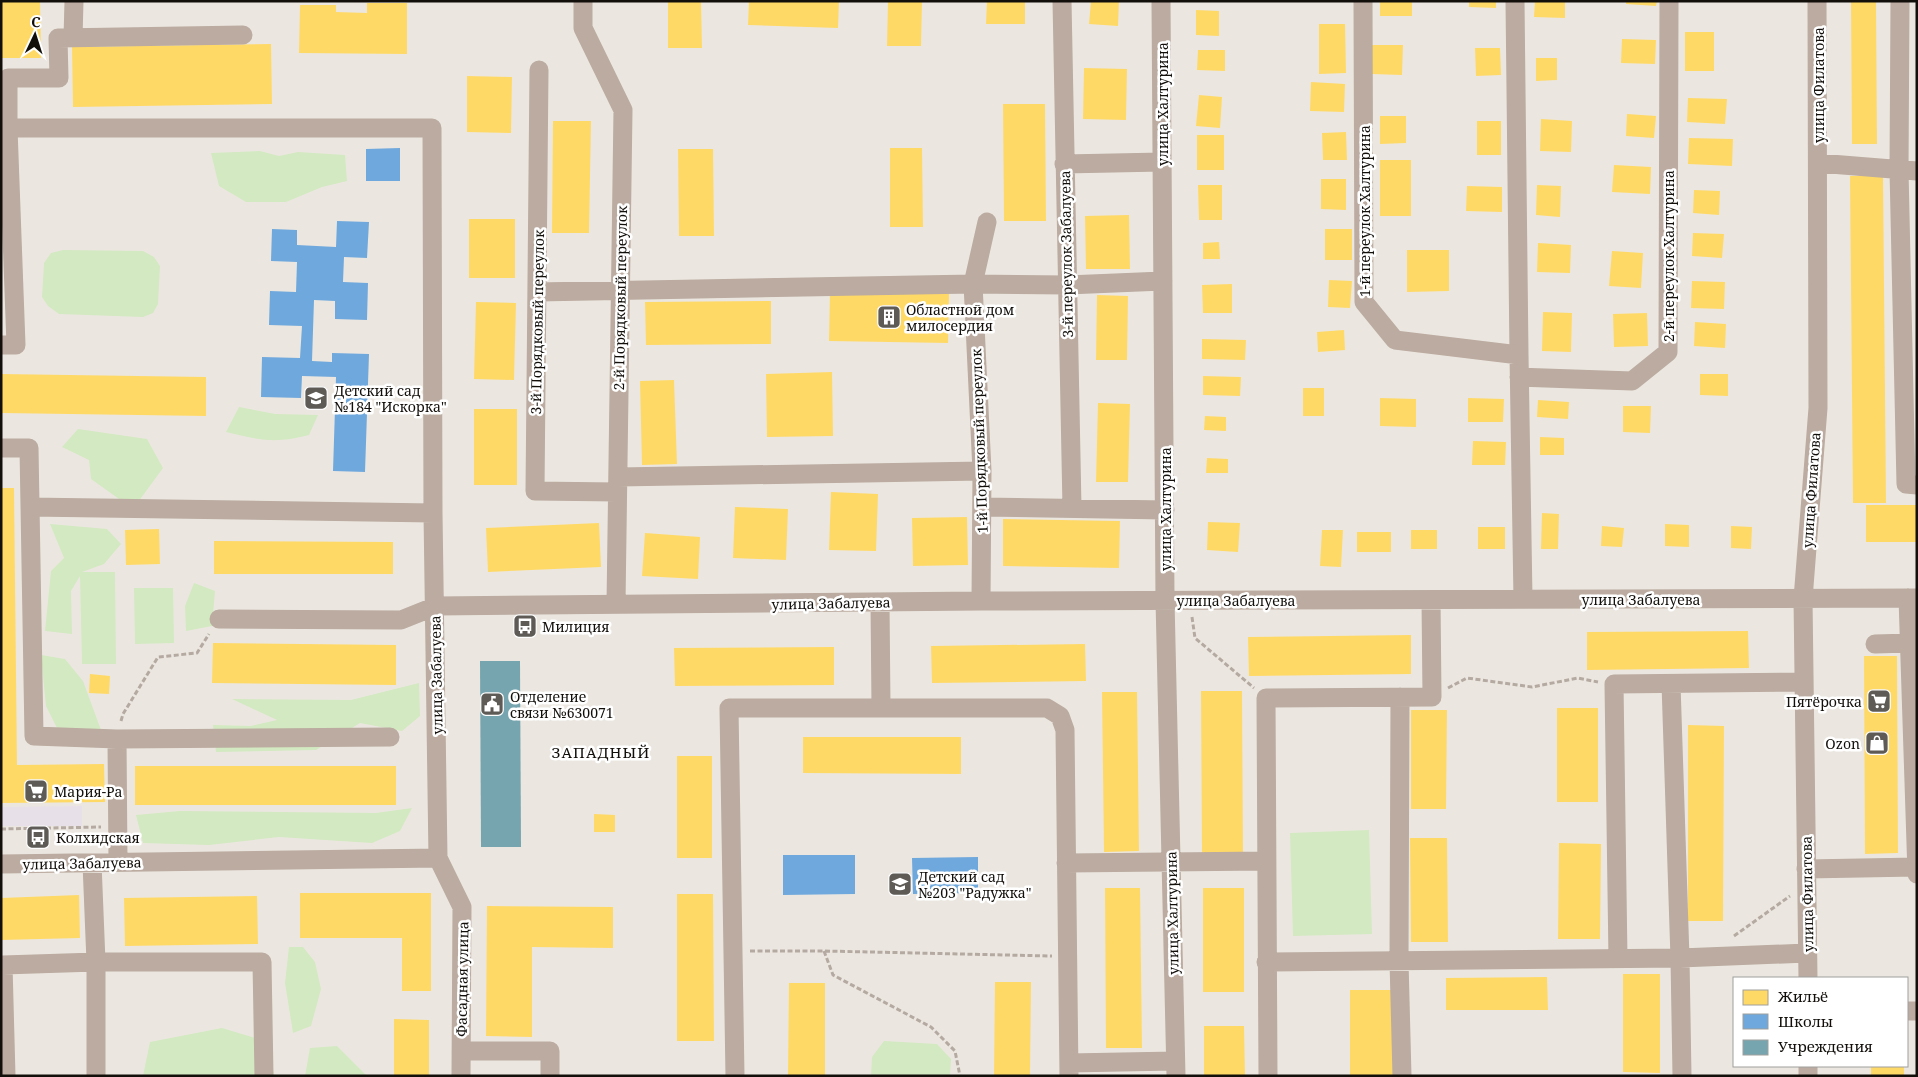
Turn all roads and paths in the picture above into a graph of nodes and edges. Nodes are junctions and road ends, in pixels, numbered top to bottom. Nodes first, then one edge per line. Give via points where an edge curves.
1 (74, 1) edge
2 (583, 1) edge
3 (1062, 1) edge
4 (1161, 1) edge
5 (1364, 1) edge
6 (1515, 1) edge
7 (1669, 1) edge
8 (1817, 1) edge
9 (1900, 1) edge
10 (243, 35) dead end
11 (73, 38) junction
12 (539, 70) dead end
13 (8, 128) junction
14 (1162, 162) junction
15 (1818, 163) junction
16 (1064, 164) junction
17 (1908, 170) edge
18 (987, 222) dead end
19 (1163, 281) junction
20 (973, 284) junction
21 (1067, 285) junction
22 (620, 290) junction
23 (537, 292) junction
24 (1, 345) edge
25 (1518, 355) junction
26 (1520, 377) junction
27 (1, 448) edge
28 (982, 471) junction
29 (617, 484) junction
30 (1917, 484) edge
31 (30, 507) junction
32 (982, 507) junction
33 (1072, 508) junction
34 (1165, 510) junction
35 (433, 513) junction
36 (1912, 598) edge
37 (1803, 599) junction
38 (1165, 600) junction
39 (1190, 600) junction
40 (1431, 600) junction
41 (1522, 600) junction
42 (981, 601) junction
43 (880, 602) junction
44 (616, 604) junction
45 (436, 606) junction
46 (219, 618) joint
47 (1910, 643) junction
48 (1875, 644) dead end
49 (1804, 682) junction
50 (1614, 684) junction
51 (1672, 684) junction
52 (1400, 697) junction
53 (1432, 697) junction
54 (1266, 698) junction
55 (881, 707) junction
56 (390, 737) dead end
57 (117, 739) junction
58 (118, 826) junction
59 (1, 829) edge
60 (438, 858) junction
61 (1266, 861) junction
62 (118, 862) junction
63 (1171, 862) junction
64 (92, 863) junction
65 (1066, 863) junction
66 (1, 864) edge
67 (1916, 870) edge
68 (1806, 877) junction
69 (1729, 938) dead end
70 (824, 950) junction
71 (733, 951) junction
72 (1807, 953) junction
73 (1067, 956) junction
74 (1618, 958) junction
75 (1680, 958) junction
76 (96, 962) junction
77 (1266, 962) junction
78 (1400, 962) junction
79 (1808, 977) edge
80 (461, 1052) junction
81 (1069, 1069) edge
82 (1175, 1069) edge
83 (6, 1076) edge
84 (96, 1076) edge
85 (264, 1076) edge
86 (461, 1076) edge
87 (550, 1076) edge
88 (735, 1076) edge
89 (960, 1076) edge
90 (1268, 1076) edge
91 (1402, 1076) edge
92 (1682, 1076) edge

1 - 11 street
2 - 22 street, 2-й Порядковый переулок via 583,28 623,110
3 - 16 street, 3-й переулок Забалуева
4 - 14 street, улица Халтурина
5 - 25 street, 1-й переулок Халтурина via 1364,302 1394,340
6 - 25 street
7 - 26 street, 2-й переулок Халтурина via 1668,352 1632,381
8 - 15 street, улица Филатова
9 - 17 street
10 - 11 street
11 - 13 street via 58,38 59,78 8,78
12 - 23 street, 3-й Порядковый переулок
13 - 24 street via 16,345
13 - 35 street via 432,128
14 - 16 street
14 - 19 street, улица Халтурина
15 - 17 street
15 - 37 street, улица Филатова via 1818,408
16 - 21 street, 3-й переулок Забалуева
17 - 30 street via 1906,484
18 - 20 street, 1-й Порядковый переулок
19 - 21 street
19 - 34 street, улица Халтурина
20 - 21 street
20 - 22 street
20 - 28 street, 1-й Порядковый переулок
21 - 33 street, 3-й переулок Забалуева
22 - 23 street
22 - 29 street, 2-й Порядковый переулок
23 - 29 street, 3-й Порядковый переулок via 535,491
25 - 26 street
26 - 41 street
27 - 31 street via 29,448
28 - 29 street
28 - 32 street, 1-й Порядковый переулок
29 - 44 street, 2-й Порядковый переулок
31 - 35 street
31 - 57 street via 34,736
32 - 33 street
32 - 42 street, 1-й Порядковый переулок
33 - 34 street
34 - 38 street, улица Халтурина
35 - 45 street
36 - 37 street, улица Забалуева
36 - 47 street
37 - 41 street, улица Забалуева
37 - 49 street, улица Филатова
38 - 39 street, улица Забалуева
38 - 42 street, улица Забалуева
38 - 63 street, улица Халтурина
39 - 40 street, улица Забалуева
39 - 54 path via 1195,638
40 - 41 street, улица Забалуева
40 - 53 street
42 - 43 street, улица Забалуева
43 - 44 street, улица Забалуева
43 - 55 street
44 - 45 street, улица Забалуева
45 - 46 street via 401,620
45 - 60 street, улица Забалуева
46 - 57 path via 197,653 158,657 123,714
47 - 48 street
47 - 67 street
49 - 51 street
49 - 68 street, улица Филатова
50 - 51 street
50 - 53 path via 1578,678 1532,687 1467,678
50 - 74 street
51 - 75 street
52 - 53 street
52 - 54 street
52 - 78 street
54 - 61 street
55 - 65 street via 1047,708 1060,716 1065,730
55 - 71 street via 729,708
56 - 57 street
57 - 58 street
58 - 59 path
58 - 62 street
60 - 62 street, улица Забалуева
60 - 80 street, Фасадная улица via 462,907
61 - 63 street
61 - 77 street
62 - 64 street, улица Забалуева
63 - 65 street
63 - 82 street, улица Халтурина
64 - 66 street, улица Забалуева
64 - 76 street
65 - 73 street
67 - 68 street
68 - 69 path via 1737,935
68 - 72 street, улица Филатова
70 - 71 path
70 - 73 path
70 - 89 path via 833,975 931,1027 956,1051
71 - 88 street
72 - 75 street
72 - 79 street, улица Филатова
73 - 81 street
74 - 75 street
74 - 78 street
75 - 92 street
76 - 83 street via 3,965
76 - 84 street
76 - 85 street via 262,962
77 - 78 street
77 - 90 street
78 - 91 street
80 - 86 street, Фасадная улица
80 - 87 street via 550,1051
81 - 82 street

